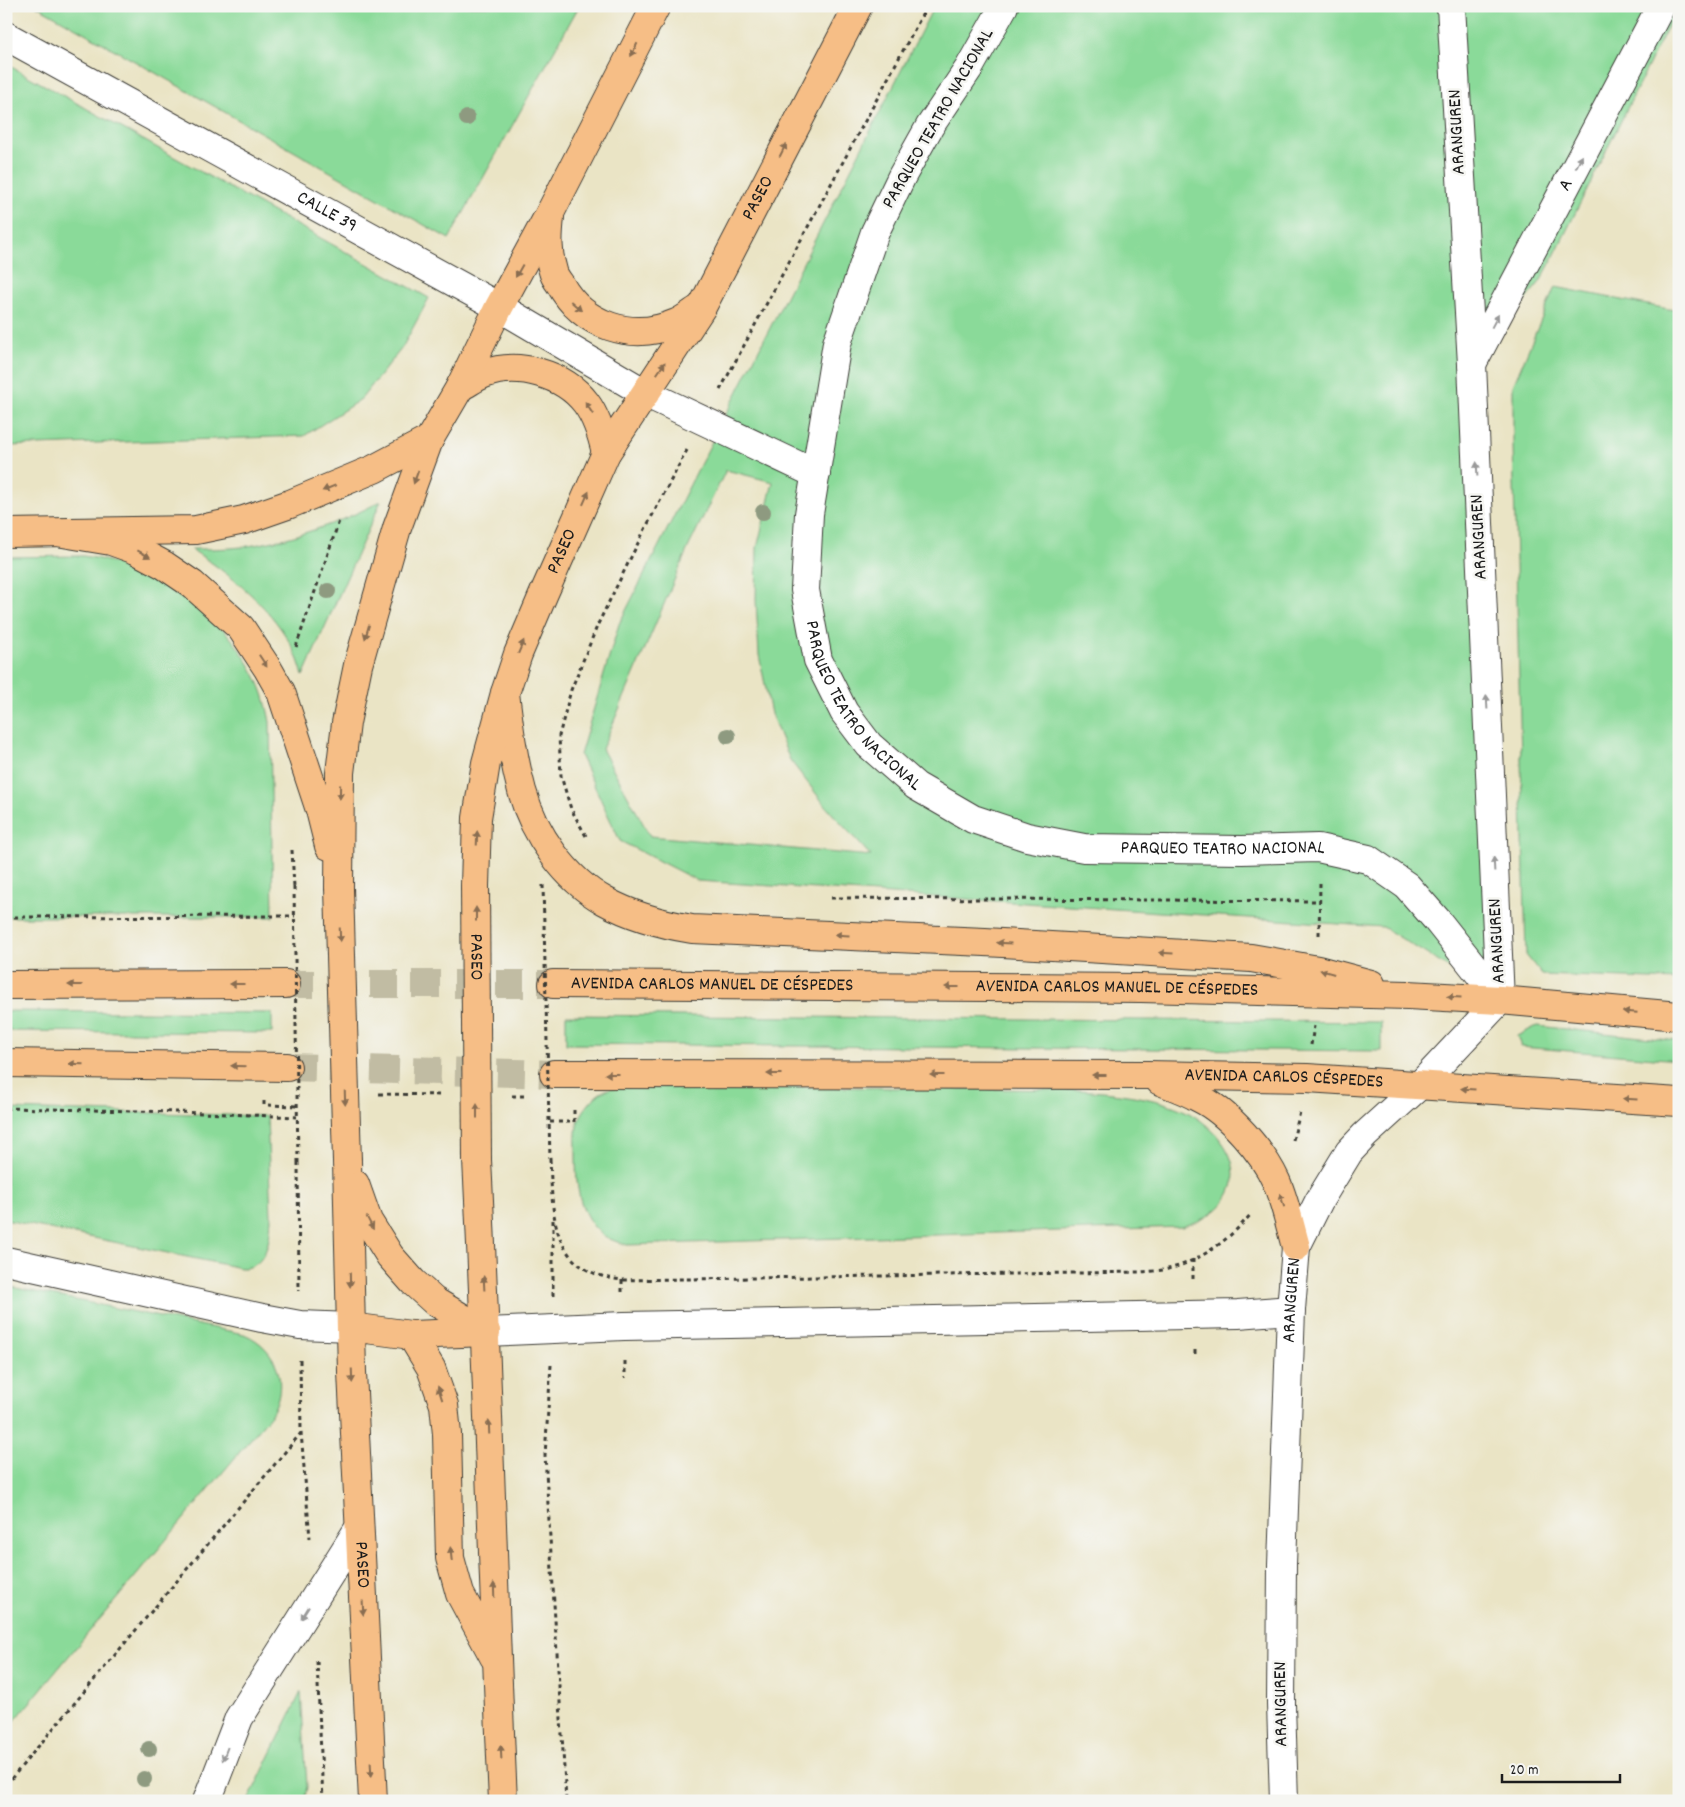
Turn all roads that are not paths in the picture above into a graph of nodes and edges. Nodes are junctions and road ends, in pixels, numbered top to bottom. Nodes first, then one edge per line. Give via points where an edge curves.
1 (656, 6) edge
2 (858, 6) edge
3 (1004, 6) edge
4 (1451, 6) edge
5 (1661, 6) edge
6 (6, 36) edge
7 (550, 214) junction
8 (499, 307) junction
9 (702, 307) junction
10 (1472, 364) junction
11 (460, 387) junction
12 (645, 393) junction
13 (429, 440) junction
14 (606, 453) junction
15 (816, 474) junction
16 (6, 533) edge
17 (63, 533) junction
18 (505, 693) junction
19 (339, 887) junction
20 (1318, 982) junction
21 (286, 984) tunnel mouth
22 (553, 984) tunnel mouth
23 (6, 985) edge
24 (1500, 1000) junction
25 (1679, 1016) edge
26 (6, 1063) edge
27 (287, 1067) tunnel mouth
28 (1148, 1075) junction
29 (1419, 1086) junction
30 (551, 1089) tunnel mouth
31 (1679, 1102) edge
32 (347, 1161) junction
33 (1296, 1247) junction
34 (6, 1261) edge
35 (1291, 1310) junction
36 (351, 1327) junction
37 (486, 1332) junction
38 (411, 1335) junction
39 (359, 1528) junction
40 (497, 1662) junction
41 (207, 1801) edge
42 (372, 1801) edge
43 (503, 1801) edge
44 (1284, 1801) edge

1 -> 7 main road
9 -> 2 main road, PASEO
3 - 15 street, PARQUEO TEATRO NACIONAL via 969,68 930,126 875,232 837,343
4 - 10 street, ARANGUREN
10 -> 5 street, A
6 - 8 street, CALLE 39
7 -> 8 main road
7 -> 9 main road via 547,243 553,272 568,298 590,318 618,329 648,331 677,323
8 - 11 main road
8 - 12 street, CALLE 39
12 -> 9 main road, PASEO
24 -> 10 street, ARANGUREN
11 - 13 main road
14 -> 11 main road via 599,426 586,402 565,384 539,372 512,369 485,374
12 - 14 main road, PASEO
12 - 15 street, CALLE 39
13 -> 17 main road via 374,469 244,520 196,530
13 -> 19 main road via 397,528 358,665 346,723 340,773
18 -> 14 main road, PASEO via 518,654
15 - 24 street, PARQUEO TEATRO NACIONAL via 809,514 805,590 818,660 844,712 864,739 916,786 972,819 1027,838 1084,848 1318,848 1368,860 1407,886
16 - 17 main road
17 -> 19 main road via 111,541 136,550 192,584 241,628 281,692 320,810
20 -> 18 main road via 1250,958 692,929 629,913 588,890 543,840 529,812 515,764
37 -> 18 main road, PASEO, bridge via 478,1160 477,818 486,763
19 -> 32 main road, bridge
20 -> 22 main road, AVENIDA CARLOS MANUEL DE CÉSPEDES via 1141,988
24 -> 20 main road via 1408,995
21 -> 23 main road
25 -> 24 main road
24 - 29 street, ARANGUREN
27 -> 26 main road
28 - 29 main road, AVENIDA CARLOS CÉSPEDES via 1307,1078
28 -> 30 main road
33 -> 28 main road via 1276,1181 1241,1131 1200,1098
31 -> 29 main road
29 - 33 street, ARANGUREN via 1349,1152
32 -> 36 main road, PASEO
32 -> 37 main road via 368,1221 390,1256 434,1301
33 - 35 street, ARANGUREN
34 - 36 street via 262,1318 300,1325
35 - 37 street
35 - 44 street, ARANGUREN via 1282,1565
36 - 38 main road
36 -> 39 main road, PASEO
37 - 38 main road
40 -> 37 main road
40 -> 38 main road via 460,1594 450,1558 444,1405 431,1368
39 -> 41 street via 238,1718
39 -> 42 main road, PASEO
43 -> 40 main road

